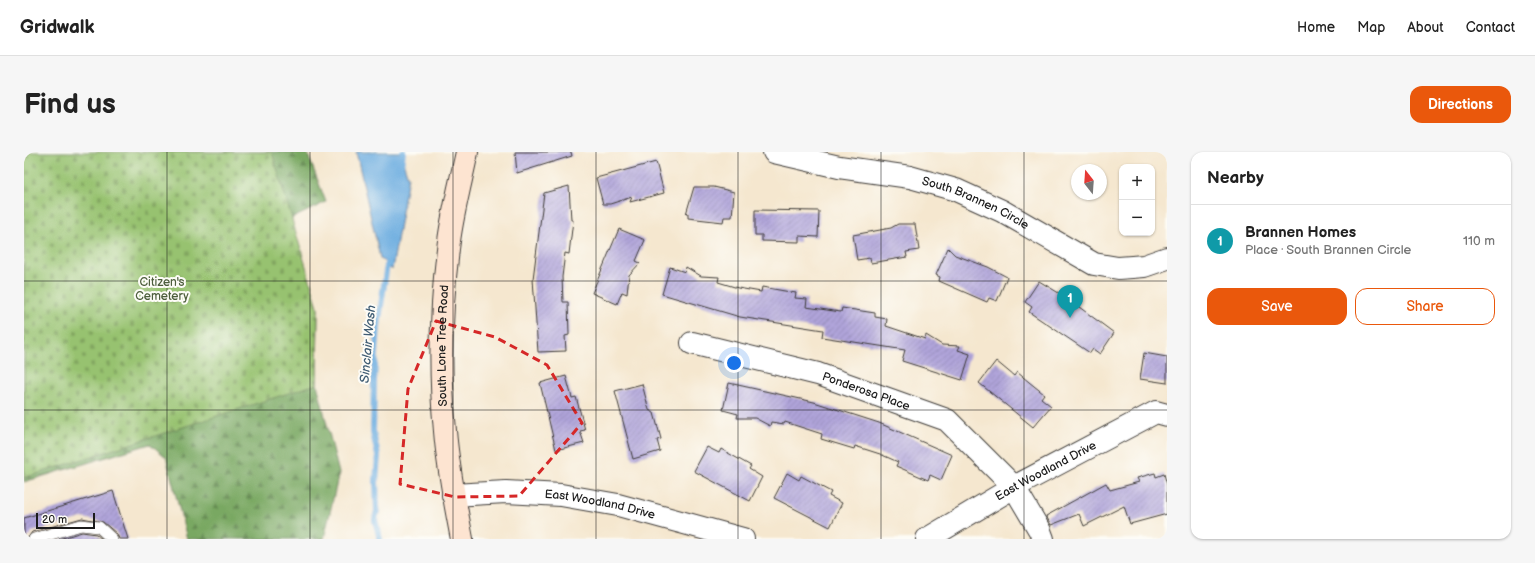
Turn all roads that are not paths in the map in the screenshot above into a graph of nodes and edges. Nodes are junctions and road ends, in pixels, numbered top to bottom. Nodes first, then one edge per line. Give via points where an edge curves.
1 (467, 152) edge
2 (774, 152) edge
3 (1167, 258) edge
4 (692, 343) dead end
5 (1167, 415) edge
6 (1014, 487) junction
7 (453, 495) junction
8 (47, 537) edge
9 (733, 537) edge
10 (34, 539) edge
11 (112, 539) edge
12 (462, 539) edge
13 (927, 539) edge
14 (1043, 539) edge

1 - 7 main road, South Lone Tree Road via 449,240 444,300 444,431
2 - 3 street, South Brannen Circle via 839,167 910,177 956,190 1002,211 1094,264 1132,268
4 - 6 street, Ponderosa Place via 818,374 947,420
5 - 6 street, East Woodland Drive via 1156,412
6 - 13 street, East Woodland Drive
6 - 14 street, Ponderosa Place
7 - 9 street, East Woodland Drive via 506,492 561,495 618,505
7 - 12 main road, South Lone Tree Road
8 - 10 lane
8 - 11 lane via 81,525 99,527

